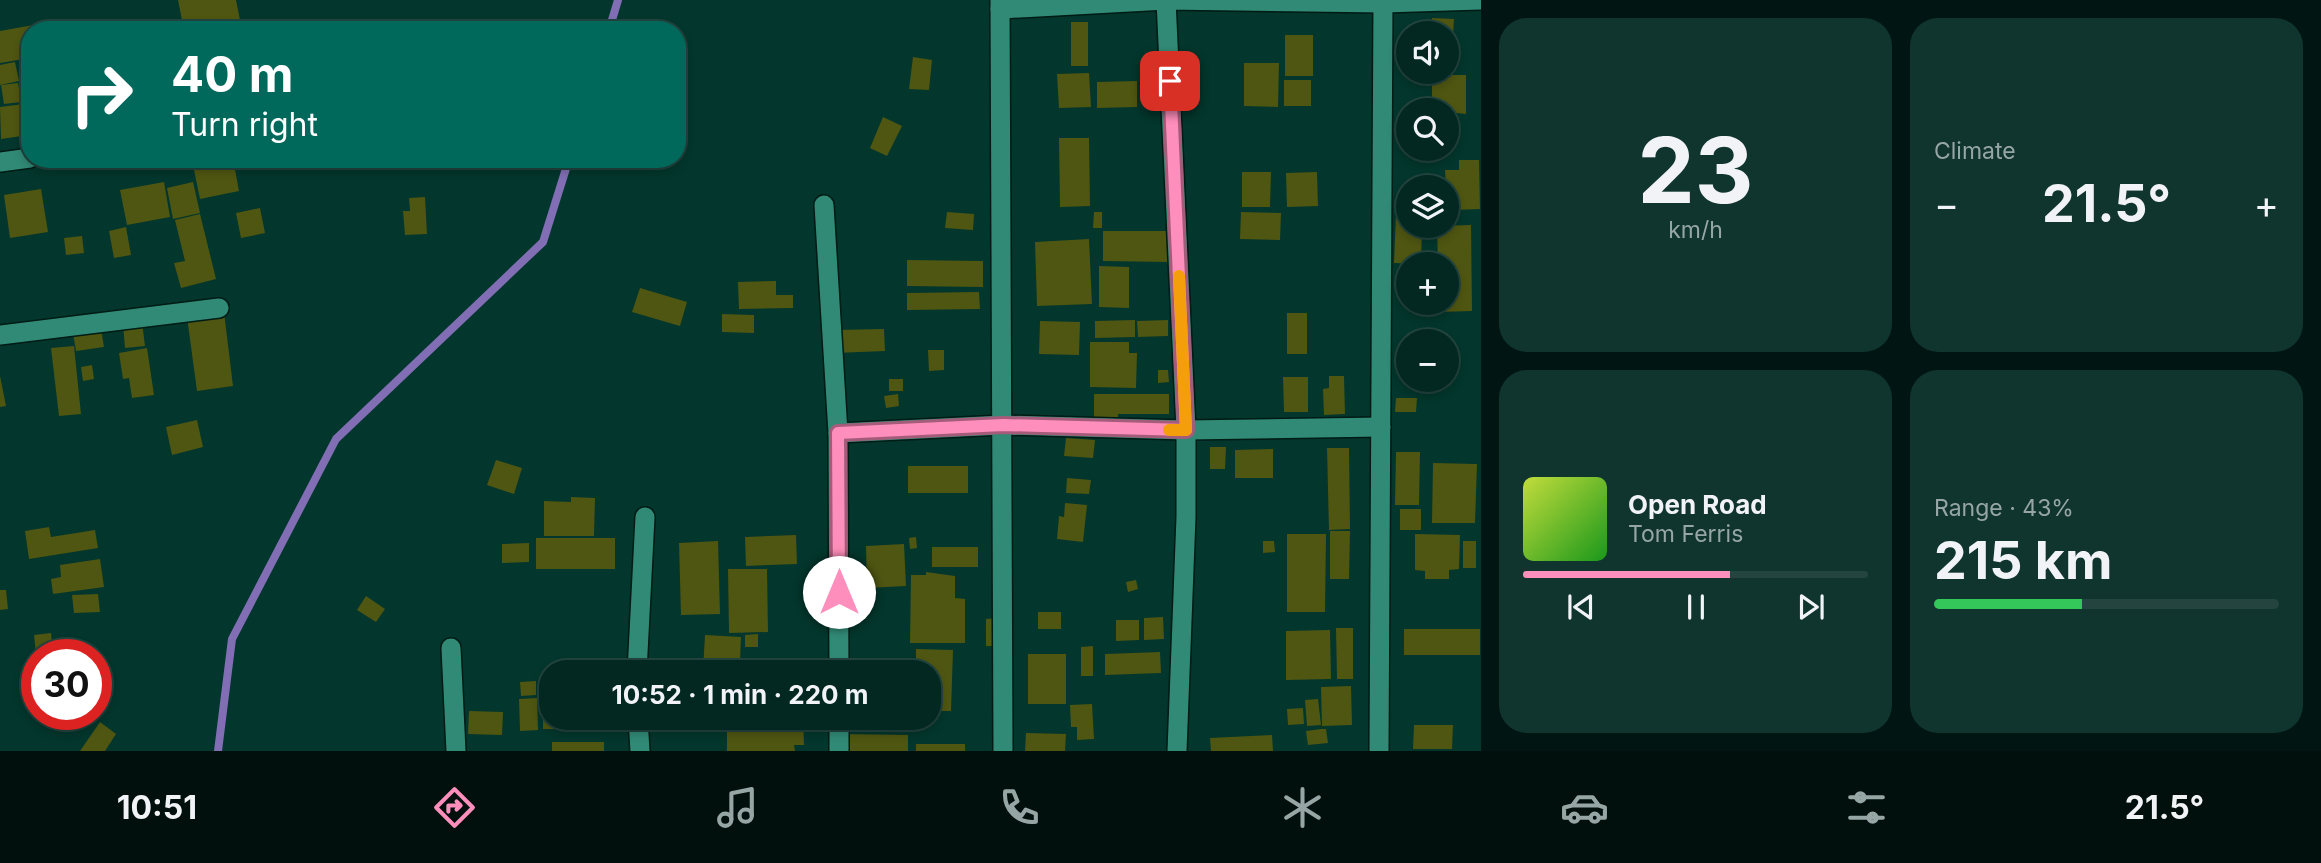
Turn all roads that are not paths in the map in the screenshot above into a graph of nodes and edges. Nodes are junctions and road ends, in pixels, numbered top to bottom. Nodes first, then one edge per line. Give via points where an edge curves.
1 (1166, 0) edge
2 (1480, 0) edge
3 (1383, 1) edge
4 (1000, 5) edge
5 (21, 159) edge
6 (0, 162) edge
7 (824, 205) dead end
8 (219, 308) dead end
9 (0, 335) edge
10 (1003, 425) junction
11 (1381, 427) junction
12 (1186, 430) junction
13 (838, 433) junction
14 (645, 517) dead end
15 (451, 648) dead end
16 (638, 660) edge
17 (839, 660) edge
18 (639, 730) edge
19 (839, 730) edge
20 (456, 751) edge
21 (640, 751) edge
22 (839, 751) edge
23 (1003, 751) edge
24 (1177, 751) edge
25 (1380, 751) edge

1 - 3 street
1 - 4 street
1 - 12 street
2 - 3 street
3 - 11 street
4 - 10 street
5 - 6 street
7 - 13 street
8 - 9 street
10 - 12 street
10 - 13 street
10 - 23 street
11 - 12 street
11 - 25 street
12 - 24 street
13 - 17 street
14 - 16 street
15 - 20 street
18 - 21 street
19 - 22 street

